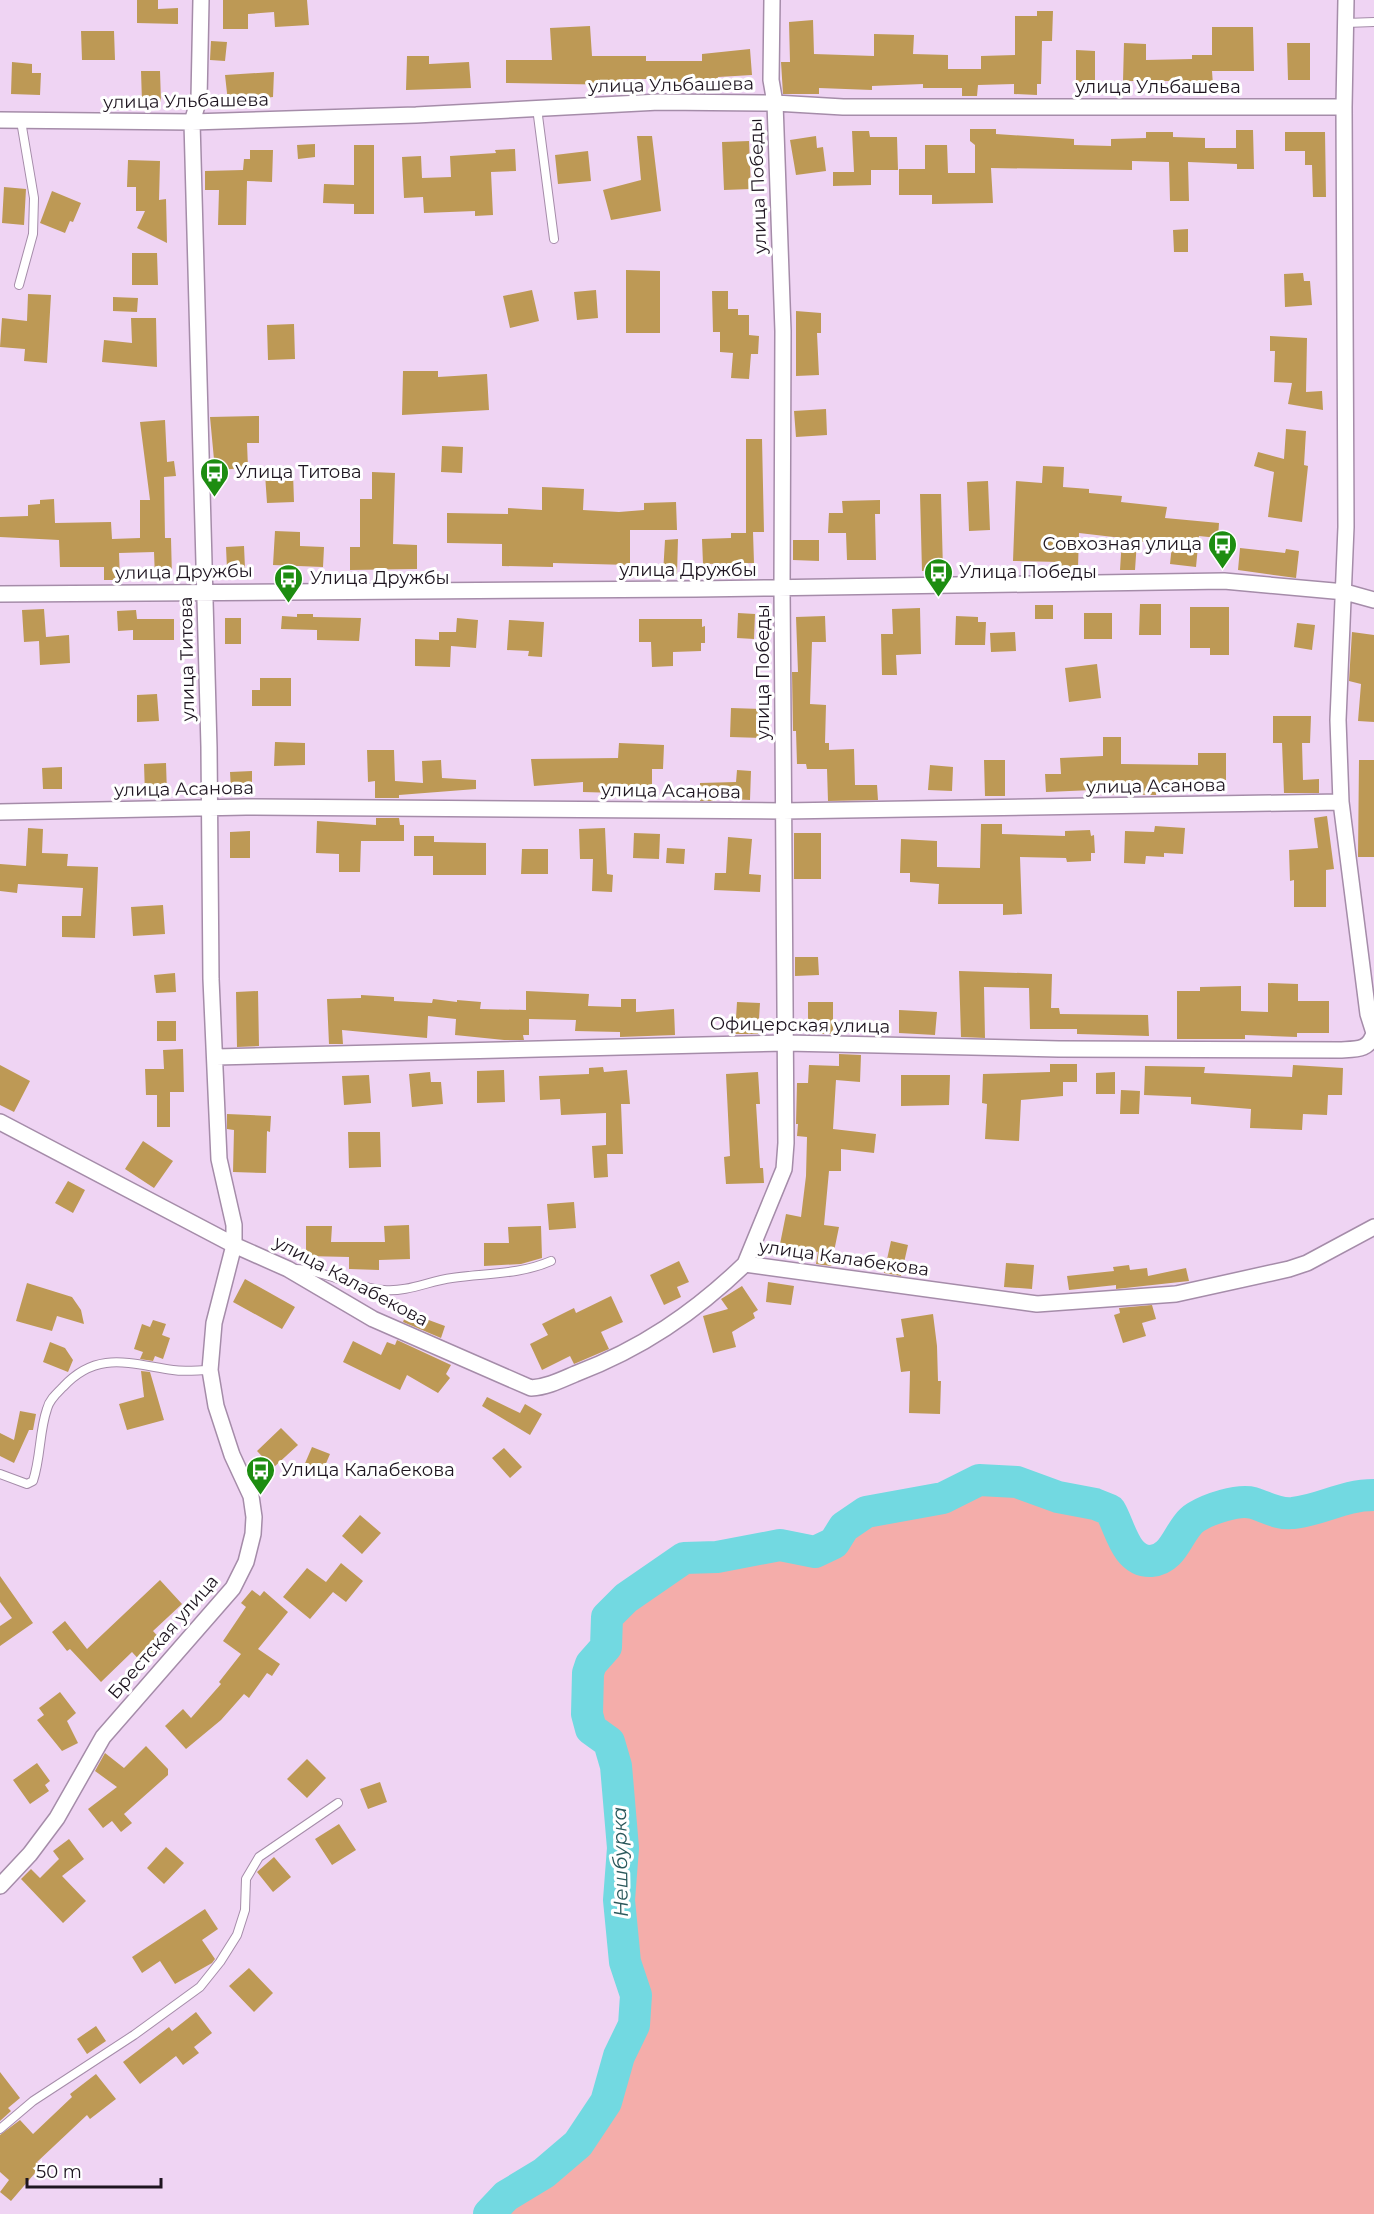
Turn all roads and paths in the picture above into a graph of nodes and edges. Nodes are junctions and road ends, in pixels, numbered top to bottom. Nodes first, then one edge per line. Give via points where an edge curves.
1 (201, 0) edge
2 (772, 0) edge
3 (1346, 0) edge
4 (1374, 22) edge
5 (1346, 23) junction
6 (775, 103) junction
7 (1344, 107) junction
8 (537, 108) junction
9 (0, 120) edge
10 (21, 121) junction
11 (192, 122) junction
12 (554, 239) dead end
13 (19, 285) dead end
14 (782, 588) junction
15 (206, 591) junction
16 (1345, 592) junction
17 (0, 594) edge
18 (1374, 600) edge
19 (1341, 802) junction
20 (209, 807) junction
21 (0, 812) edge
22 (783, 812) junction
23 (1374, 1033) edge
24 (786, 1043) junction
25 (216, 1057) junction
26 (0, 1122) edge
27 (1374, 1227) edge
28 (234, 1245) junction
29 (551, 1261) dead end
30 (745, 1264) junction
31 (288, 1269) junction
32 (210, 1370) junction
33 (0, 1474) edge
34 (338, 1803) dead end
35 (0, 1886) edge
36 (0, 2129) edge

1 - 11 street, улица Титова via 199,99
2 - 6 street, улица Победы via 771,80
3 - 5 street
4 - 5 lane
5 - 7 street
6 - 7 street, улица Ульбашева via 843,107
6 - 8 street, улица Ульбашева via 659,102
6 - 14 street, улица Победы via 783,332
7 - 16 street
8 - 11 street, улица Ульбашева
8 - 12 lane
9 - 10 street, улица Ульбашева
10 - 11 street, улица Ульбашева
10 - 13 lane via 34,198 33,234
11 - 15 street, улица Титова
14 - 15 street, улица Дружбы
14 - 16 street, улица Дружбы via 1224,581
14 - 22 street, улица Победы
15 - 17 street, улица Дружбы
15 - 20 street, улица Титова
16 - 18 street, улица Дружбы
16 - 19 street via 1338,720
19 - 22 street, улица Асанова
19 - 23 street via 1368,1014
20 - 21 street, улица Асанова
20 - 22 street, улица Асанова
20 - 25 street, улица Титова
22 - 24 street, улица Победы
23 - 24 street, Офицерская улица via 1366,1048 1339,1050
24 - 25 street, Офицерская улица
24 - 30 street, улица Победы via 784,1169
25 - 28 street, улица Титова via 219,1159 234,1225
26 - 28 street, улица Калабекова
27 - 30 street, улица Калабекова via 1289,1269 1176,1294 1066,1304 1037,1304
28 - 31 street, улица Калабекова
28 - 32 street, Брестская улица via 214,1323
29 - 31 lane via 515,1272 450,1278 399,1290
30 - 31 street, улица Калабекова via 690,1314 652,1339 542,1388 531,1388 373,1319
32 - 33 lane via 176,1371 110,1361 89,1365 68,1381 47,1407 33,1481 19,1483
32 - 35 street, Брестская улица via 225,1435 253,1506 253,1534 246,1562 223,1601 103,1737 57,1818
34 - 36 lane via 259,1857 246,1879 237,1935 200,1987 33,2101

